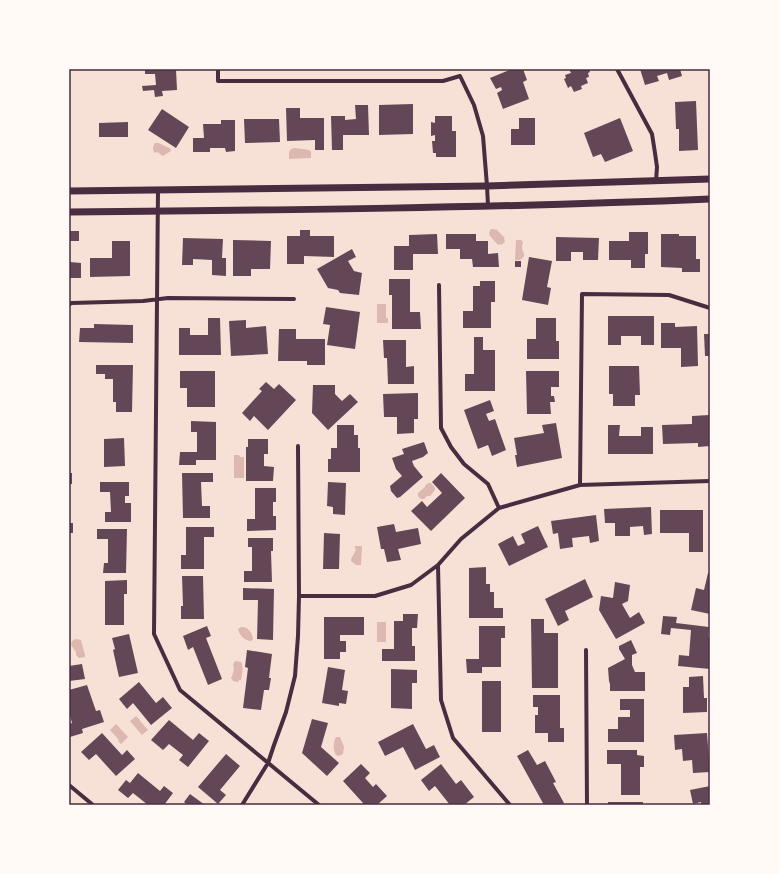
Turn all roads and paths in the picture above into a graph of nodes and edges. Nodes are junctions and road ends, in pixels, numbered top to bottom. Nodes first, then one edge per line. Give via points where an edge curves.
1 (218, 69) edge
2 (617, 69) edge
3 (710, 179) edge
4 (656, 181) junction
5 (487, 186) junction
6 (158, 190) junction
7 (69, 191) edge
8 (710, 200) edge
9 (488, 207) junction
10 (69, 212) edge
11 (157, 212) junction
12 (439, 285) dead end
13 (294, 298) dead end
14 (157, 299) junction
15 (69, 304) edge
16 (710, 308) edge
17 (298, 446) dead end
18 (710, 481) edge
19 (580, 485) junction
20 (499, 508) junction
21 (438, 565) junction
22 (299, 596) junction
23 (586, 650) dead end
24 (268, 763) junction
25 (69, 784) edge
26 (93, 805) edge
27 (242, 805) edge
28 (319, 805) edge
29 (510, 805) edge
30 (587, 805) edge

1 - 5 street via 218,81 443,81 460,76 474,105 483,136
2 - 4 street via 652,134 656,154
3 - 4 main road
4 - 5 main road
5 - 6 main road
5 - 9 street
6 - 7 main road
6 - 11 street
8 - 9 main road
9 - 11 main road
10 - 11 main road
11 - 14 street
12 - 20 street via 441,428 464,464 488,484
13 - 14 street
14 - 15 street
14 - 24 street via 154,634 180,690
16 - 19 street via 669,295 582,294
17 - 22 street
18 - 19 street
19 - 20 street
20 - 21 street via 461,539
21 - 22 street via 411,585 375,596
21 - 29 street via 441,700 453,738
22 - 24 street via 295,676 286,712
23 - 30 street
24 - 27 street
24 - 28 street
25 - 26 street

